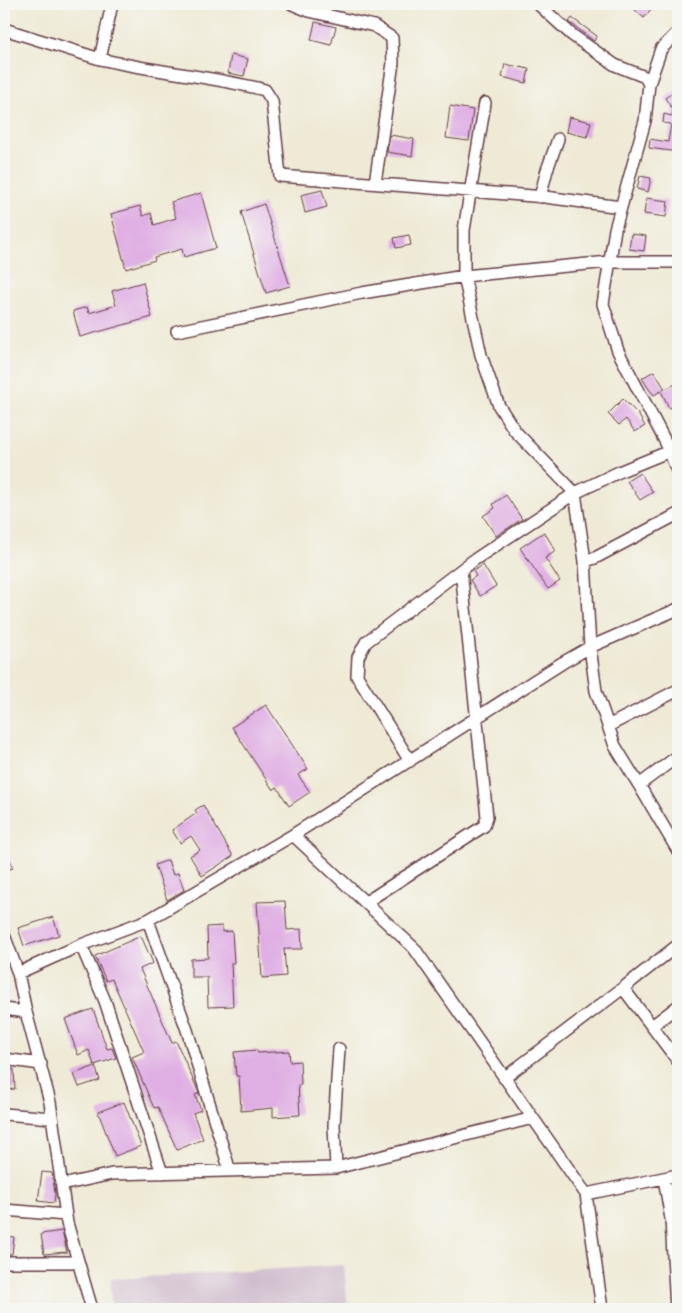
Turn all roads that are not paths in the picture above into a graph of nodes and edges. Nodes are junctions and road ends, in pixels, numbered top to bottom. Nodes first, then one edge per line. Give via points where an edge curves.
1 (112, 4) edge
2 (292, 4) edge
3 (538, 4) edge
4 (4, 29) edge
5 (678, 32) edge
6 (100, 59) junction
7 (649, 84) junction
8 (485, 103) dead end
9 (558, 139) dead end
10 (375, 183) junction
11 (470, 192) junction
12 (540, 197) junction
13 (621, 206) junction
14 (610, 262) junction
15 (678, 262) edge
16 (464, 276) junction
17 (177, 331) dead end
18 (678, 441) edge
19 (668, 447) junction
20 (678, 474) edge
21 (575, 493) junction
22 (678, 514) edge
23 (585, 561) junction
24 (461, 570) junction
25 (678, 609) edge
26 (590, 647) junction
27 (678, 690) edge
28 (477, 717) junction
29 (608, 726) junction
30 (678, 756) edge
31 (410, 761) junction
32 (639, 786) junction
33 (293, 835) junction
34 (678, 850) edge
35 (366, 902) junction
36 (148, 920) junction
37 (4, 935) edge
38 (81, 945) junction
39 (678, 945) edge
40 (8, 959) edge
41 (18, 973) junction
42 (622, 988) junction
43 (678, 1006) edge
44 (4, 1009) edge
45 (26, 1012) junction
46 (652, 1026) junction
47 (339, 1049) dead end
48 (4, 1059) edge
49 (678, 1061) edge
50 (41, 1064) junction
51 (504, 1078) junction
52 (4, 1114) edge
53 (52, 1118) junction
54 (532, 1118) junction
55 (336, 1168) junction
56 (230, 1171) junction
57 (162, 1173) junction
58 (678, 1175) edge
59 (664, 1178) junction
60 (62, 1185) junction
61 (586, 1194) junction
62 (7, 1208) edge
63 (66, 1214) junction
64 (4, 1262) edge
65 (78, 1262) junction
66 (676, 1277) edge
67 (89, 1309) edge
68 (602, 1309) edge
69 (676, 1309) edge

1 - 6 street
2 - 10 street via 374,26 392,38 393,63
3 - 7 street via 615,65 645,77
4 - 6 street
5 - 7 street via 662,49
6 - 10 street via 265,90 272,101 280,176
7 - 13 street via 645,121
8 - 11 street
9 - 12 street
10 - 11 street
11 - 12 street
11 - 16 street via 464,230
12 - 13 street
13 - 14 street
14 - 15 street
14 - 16 street
14 - 19 street via 603,304 618,350
16 - 17 street via 362,293
16 - 21 street via 481,355 499,406 515,431
18 - 19 street
19 - 20 street
19 - 21 street
21 - 23 street
21 - 24 street
22 - 23 street
23 - 26 street
24 - 28 street
24 - 31 street via 366,642 358,658 357,676
25 - 26 street
26 - 28 street
26 - 29 street via 596,691
27 - 29 street
28 - 31 street
28 - 35 street via 487,817 484,826
29 - 32 street via 615,746
30 - 32 street
31 - 33 street
32 - 34 street
33 - 35 street
33 - 36 street
35 - 51 street via 414,948
36 - 38 street
36 - 56 street via 187,1030
37 - 40 street
38 - 41 street
38 - 57 street via 105,1001
39 - 42 street
40 - 41 street
41 - 45 street
42 - 46 street
42 - 51 street
43 - 46 street
44 - 45 street
45 - 50 street
46 - 49 street
47 - 55 street via 334,1126
48 - 50 street
50 - 53 street
51 - 54 street
52 - 53 street
53 - 60 street
54 - 55 street
54 - 61 street
55 - 56 street
56 - 57 street
57 - 60 street via 112,1174
58 - 59 street
59 - 61 street
59 - 66 street
60 - 63 street
61 - 68 street
62 - 63 street
63 - 65 street
64 - 65 street
65 - 67 street
66 - 69 street

